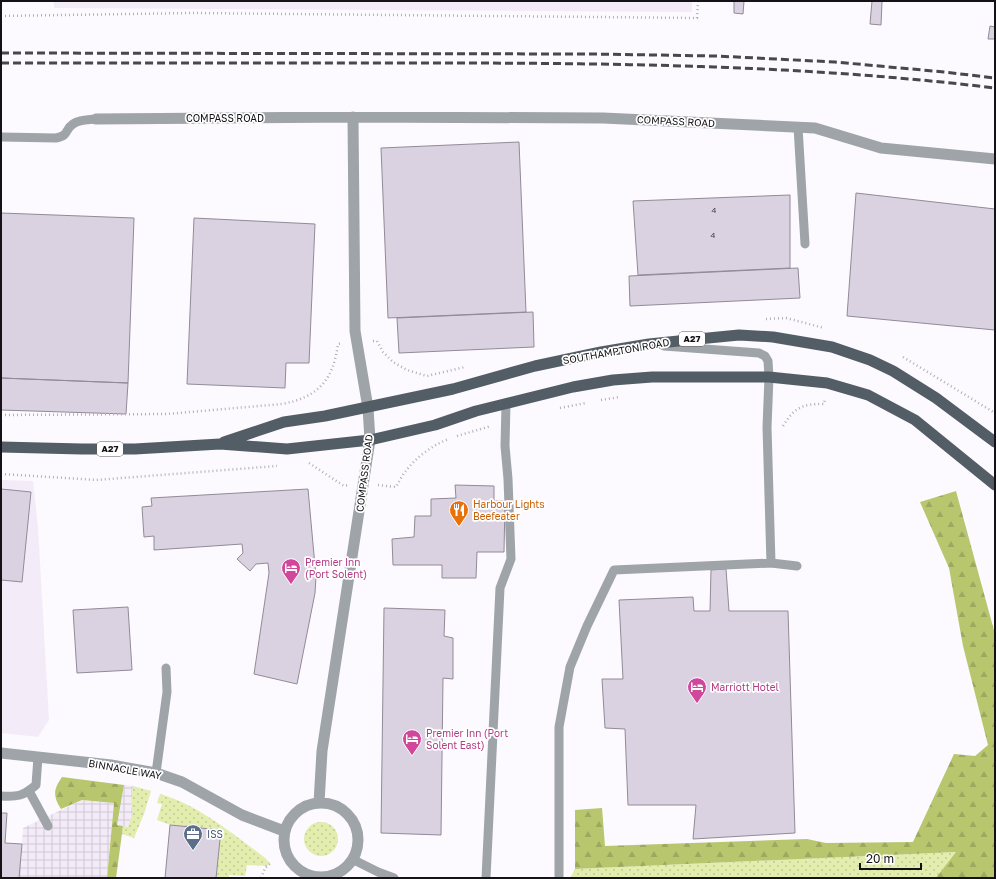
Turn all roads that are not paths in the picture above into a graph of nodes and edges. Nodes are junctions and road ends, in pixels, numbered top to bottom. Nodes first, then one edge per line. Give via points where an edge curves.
1 (353, 117) junction
2 (96, 119) joint
3 (798, 127) junction
4 (1, 137) edge
5 (995, 159) edge
6 (805, 244) dead end
7 (649, 344) junction
8 (769, 377) junction
9 (506, 403) junction
10 (368, 408) junction
11 (370, 440) junction
12 (995, 442) edge
13 (220, 444) junction
14 (1, 447) edge
15 (995, 485) edge
16 (771, 563) junction
17 (797, 566) dead end
18 (166, 668) dead end
19 (1, 753) edge
20 (38, 757) junction
21 (156, 773) junction
22 (29, 791) junction
23 (1, 796) edge
24 (319, 803) junction
25 (48, 826) dead end
26 (284, 831) junction
27 (352, 859) junction
28 (320, 878) edge
29 (394, 878) edge
30 (486, 878) edge
31 (559, 878) edge

1 - 2 street, COMPASS ROAD
1 - 3 street, COMPASS ROAD via 603,118
1 - 10 street, COMPASS ROAD via 356,342
2 - 4 lane via 80,120 72,124 66,134 56,138
3 - 5 street, COMPASS ROAD via 816,128 881,148
3 - 6 lane
7 - 8 lane via 759,353 768,361
7 - 10 main road, SOUTHAMPTON ROAD / A27 via 535,366 453,389
7 - 12 main road, SOUTHAMPTON ROAD / A27 via 739,335 773,337 832,347 894,371 936,398
8 - 9 main road, SOUTHAMPTON ROAD / A27 via 652,377 613,380
8 - 15 main road, SOUTHAMPTON ROAD / A27 via 827,383 868,395 915,420
8 - 16 lane
9 - 11 main road, SOUTHAMPTON ROAD / A27 via 435,425
9 - 30 lane via 505,446 511,559 500,588
10 - 11 street, COMPASS ROAD
10 - 13 main road, SOUTHAMPTON ROAD / A27 via 284,422
11 - 13 main road, SOUTHAMPTON ROAD / A27 via 287,449
11 - 24 street, COMPASS ROAD via 322,751
13 - 14 main road, SOUTHAMPTON ROAD / A27 via 134,449
16 - 17 lane
16 - 31 lane via 614,570 570,667 559,727
18 - 21 lane via 167,692
19 - 20 street, BINNACLE WAY
20 - 21 street, BINNACLE WAY
20 - 22 lane via 36,785
21 - 26 street, BINNACLE WAY via 182,782 242,814
22 - 23 lane via 24,795
22 - 25 lane
24 - 26 street via 310,804 294,814
24 - 27 street via 339,808 348,814 354,823 358,842
26 - 28 street via 284,848 291,863 299,870
27 - 28 street via 338,873
27 - 29 lane

